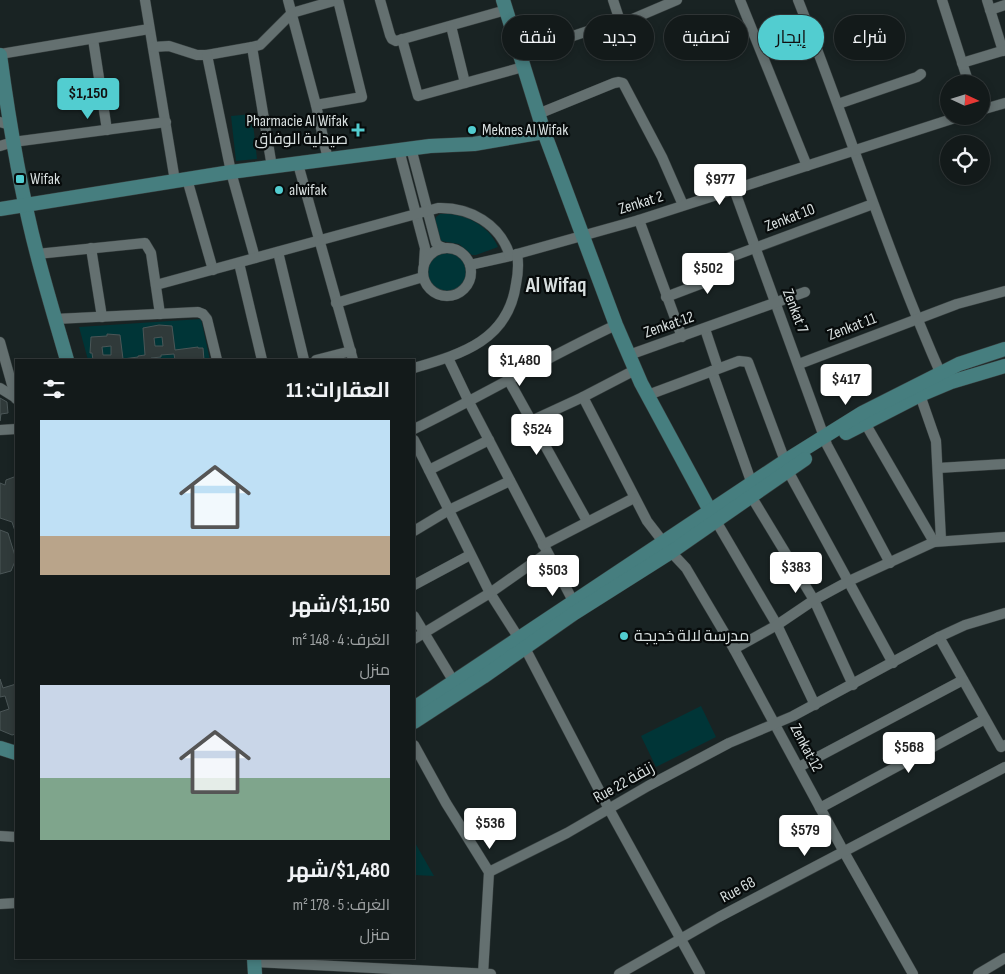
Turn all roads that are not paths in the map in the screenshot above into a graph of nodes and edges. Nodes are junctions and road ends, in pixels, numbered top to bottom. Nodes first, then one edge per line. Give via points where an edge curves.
1 (145, 0) edge
2 (288, 0) edge
3 (337, 0) edge
4 (381, 0) edge
5 (613, 0) edge
6 (677, 0) edge
7 (740, 0) edge
8 (798, 0) edge
9 (942, 0) edge
10 (505, 5) edge
11 (989, 5) edge
12 (1005, 5) edge
13 (292, 13) junction
14 (617, 15) edge
15 (641, 15) edge
16 (451, 26) junction
17 (149, 29) junction
18 (93, 39) junction
19 (402, 39) junction
20 (252, 47) junction
21 (153, 48) junction
22 (1004, 51) edge
23 (0, 55) edge
24 (207, 55) junction
25 (962, 63) junction
26 (523, 67) junction
27 (920, 74) dead end
28 (965, 75) edge
29 (2, 78) edge
30 (465, 83) junction
31 (1005, 102) edge
32 (838, 104) junction
33 (316, 105) junction
34 (990, 107) edge
35 (538, 114) junction
36 (166, 122) junction
37 (5, 123) edge
38 (940, 123) edge
39 (107, 130) junction
40 (544, 132) junction
41 (6, 144) edge
42 (405, 149) junction
43 (854, 151) junction
44 (328, 160) junction
45 (298, 164) junction
46 (807, 166) junction
47 (272, 167) junction
48 (231, 172) junction
49 (181, 180) junction
50 (734, 189) junction
51 (873, 204) junction
52 (25, 205) junction
53 (684, 205) junction
54 (0, 209) edge
55 (427, 210) junction
56 (416, 214) junction
57 (639, 220) junction
58 (583, 235) junction
59 (319, 241) junction
60 (754, 247) junction
61 (91, 248) junction
62 (444, 248) junction
63 (278, 252) junction
64 (37, 254) junction
65 (513, 255) junction
66 (255, 258) junction
67 (239, 263) junction
68 (424, 263) junction
69 (470, 265) junction
70 (213, 270) junction
71 (423, 277) junction
72 (156, 286) junction
73 (1005, 291) edge
74 (805, 292) dead end
75 (666, 297) junction
76 (336, 303) junction
77 (776, 304) junction
78 (160, 314) junction
79 (102, 317) junction
80 (917, 319) junction
81 (55, 320) junction
82 (616, 325) junction
83 (705, 329) junction
84 (682, 337) junction
85 (0, 342) edge
86 (1005, 348) edge
87 (628, 355) junction
88 (352, 356) edge
89 (448, 358) junction
90 (67, 359) edge
91 (217, 359) edge
92 (262, 359) edge
93 (304, 359) edge
94 (325, 359) edge
95 (799, 364) junction
96 (1005, 366) edge
97 (415, 368) edge
98 (635, 370) junction
99 (715, 370) junction
100 (942, 378) junction
101 (508, 379) junction
102 (0, 388) edge
103 (15, 394) edge
104 (920, 394) junction
105 (648, 395) junction
106 (15, 397) edge
107 (583, 397) junction
108 (469, 402) junction
109 (531, 421) junction
110 (865, 423) junction
111 (15, 429) edge
112 (415, 429) edge
113 (0, 430) edge
114 (489, 440) junction
115 (826, 440) junction
116 (415, 446) edge
117 (1005, 464) edge
118 (786, 466) junction
119 (938, 468) junction
120 (429, 470) junction
121 (510, 481) junction
122 (752, 490) junction
123 (634, 498) junction
124 (449, 510) junction
125 (713, 516) junction
126 (587, 521) junction
127 (415, 530) edge
128 (1005, 537) edge
129 (937, 541) junction
130 (667, 548) junction
131 (545, 549) junction
132 (470, 555) junction
133 (890, 563) junction
134 (850, 581) junction
135 (415, 584) edge
136 (490, 593) junction
137 (814, 600) junction
138 (572, 601) junction
139 (1005, 613) edge
140 (415, 618) edge
141 (777, 625) junction
142 (423, 633) junction
143 (939, 637) junction
144 (415, 638) edge
145 (522, 643) junction
146 (734, 649) junction
147 (893, 663) junction
148 (963, 680) junction
149 (454, 682) junction
150 (853, 685) junction
151 (814, 706) junction
152 (415, 707) edge
153 (985, 719) junction
154 (415, 721) edge
155 (776, 724) junction
156 (1005, 745) edge
157 (415, 747) edge
158 (0, 748) edge
159 (15, 753) edge
160 (799, 767) junction
161 (1005, 767) edge
162 (820, 808) junction
163 (609, 809) junction
164 (0, 836) edge
165 (15, 837) edge
166 (844, 852) junction
167 (489, 872) junction
168 (15, 903) edge
169 (0, 904) edge
170 (682, 938) junction
171 (1005, 958) edge
172 (255, 964) edge
173 (483, 974) edge
174 (491, 974) edge
175 (619, 974) edge
176 (700, 974) edge
177 (913, 974) edge
178 (978, 974) edge

1 - 17 street
2 - 13 street
3 - 13 street
3 - 33 street via 362,96
4 - 19 street via 392,40
5 - 14 street
6 - 15 street
7 - 46 street
8 - 32 street
9 - 25 street
10 - 16 street
10 - 26 street
11 - 12 street
11 - 22 street
13 - 20 street via 260,45
13 - 33 street
16 - 19 street
16 - 30 street
17 - 18 street
17 - 21 street
18 - 23 street
18 - 39 street
19 - 30 street via 418,96
20 - 24 street
20 - 47 street
21 - 24 street via 169,46
21 - 36 street
22 - 25 street
23 - 29 street
24 - 48 street
25 - 28 street
26 - 30 street
26 - 35 street
27 - 32 street
29 - 37 street
31 - 34 street
32 - 43 street
33 - 44 street
35 - 40 street
35 - 53 street via 614,83 622,83 662,156
36 - 39 street
36 - 49 street
37 - 41 street
38 - 43 street, Zenkat 2
39 - 41 street
40 - 42 street via 474,144
40 - 58 street
41 - 52 street
42 - 44 street
42 - 55 street
42 - 56 street
43 - 46 street, Zenkat 2
43 - 51 street
44 - 45 street
45 - 47 street
45 - 59 street
46 - 50 street, Zenkat 2
47 - 48 street
48 - 49 street
48 - 66 street
49 - 52 street
49 - 70 street
50 - 53 street, Zenkat 2
50 - 60 street, Zenkat 7
51 - 60 street, Zenkat 10
51 - 80 street
52 - 54 street
52 - 64 street
53 - 57 street, Zenkat 2
55 - 56 street
55 - 62 street via 436,243
55 - 65 street via 453,208 477,216 500,235
56 - 59 street
56 - 68 street via 425,248
57 - 58 street, Zenkat 2
57 - 75 street
58 - 65 street, Zenkat 2
58 - 82 street
59 - 63 street
59 - 76 street
60 - 75 street, Zenkat 10 via 717,262 714,265 717,277
60 - 77 street, Zenkat 7
61 - 64 street
61 - 72 street via 145,243 151,253
61 - 79 street
62 - 68 street via 432,253
62 - 69 street via 463,253
63 - 66 street
63 - 93 street
64 - 81 street
65 - 69 street, Zenkat 2
65 - 89 street via 518,271 515,292 504,317 486,338
66 - 67 street
67 - 70 street
67 - 92 street
68 - 71 street
69 - 71 street via 472,272 467,287 454,295 439,295 432,291
70 - 72 street
71 - 76 street
72 - 78 street
73 - 80 street
74 - 77 street, Zenkat 12
75 - 84 street
76 - 88 street
77 - 83 street, Zenkat 12
77 - 95 street, Zenkat 7
78 - 79 street
78 - 91 street via 203,314
79 - 81 street
80 - 95 street, Zenkat 11
80 - 100 street
81 - 90 street
82 - 87 street
82 - 101 street
83 - 84 street, Zenkat 12
83 - 99 street
84 - 87 street, Zenkat 12
85 - 103 street
86 - 100 street via 976,357
87 - 98 street
88 - 94 street
89 - 97 street
89 - 108 street
95 - 115 street, Zenkat 7
96 - 100 street
98 - 105 street
98 - 107 street
99 - 105 street
99 - 118 street via 739,361 748,362
99 - 122 street
100 - 104 street
100 - 115 street via 862,413
101 - 108 street
101 - 109 street
102 - 106 street
104 - 110 street
104 - 119 street via 934,430
105 - 125 street
107 - 109 street
107 - 123 street, Zenkat 12
108 - 112 street
108 - 114 street
109 - 126 street
110 - 115 street
110 - 129 street
111 - 113 street
114 - 120 street
114 - 121 street
115 - 118 street
115 - 133 street, Zenkat 7
116 - 120 street
117 - 119 street
118 - 122 street
118 - 134 street
119 - 129 street
120 - 124 street
121 - 124 street
121 - 131 street
122 - 125 street
122 - 137 street
123 - 126 street
123 - 130 street, Zenkat 12
124 - 127 street
124 - 132 street
125 - 130 street
125 - 141 street
126 - 131 street
128 - 129 street
129 - 133 street
130 - 138 street
130 - 145 street via 573,614
130 - 146 street, Zenkat 12 via 693,578
131 - 136 street
131 - 138 street
132 - 135 street
132 - 136 street
133 - 134 street
134 - 137 street
134 - 147 street
136 - 142 street
136 - 145 street
137 - 141 street
137 - 150 street
138 - 145 street
139 - 143 street, Rue 22 زنقة
140 - 142 street
141 - 146 street
141 - 151 street
142 - 144 street
142 - 149 street
143 - 147 street, Rue 22 زنقة
143 - 148 street
145 - 149 street
145 - 154 street
145 - 163 street
146 - 155 street, Zenkat 12
147 - 150 street, Rue 22 زنقة
148 - 153 street
148 - 160 street
149 - 152 street
150 - 151 street, Rue 22 زنقة
151 - 155 street, Rue 22 زنقة
153 - 156 street via 1001,747
153 - 162 street
155 - 160 street, Zenkat 12
155 - 163 street, Rue 22 زنقة via 729,743
157 - 167 street
158 - 159 street
160 - 162 street, Zenkat 12
161 - 166 street, Rue 68
162 - 166 street, Zenkat 12
163 - 167 street, Rue 22 زنقة
163 - 170 street
164 - 165 street
166 - 170 street, Rue 68
166 - 177 street, Zenkat 12
167 - 173 street
168 - 169 street
170 - 175 street, Rue 68
170 - 176 street
171 - 178 street
172 - 173 street
173 - 174 street

